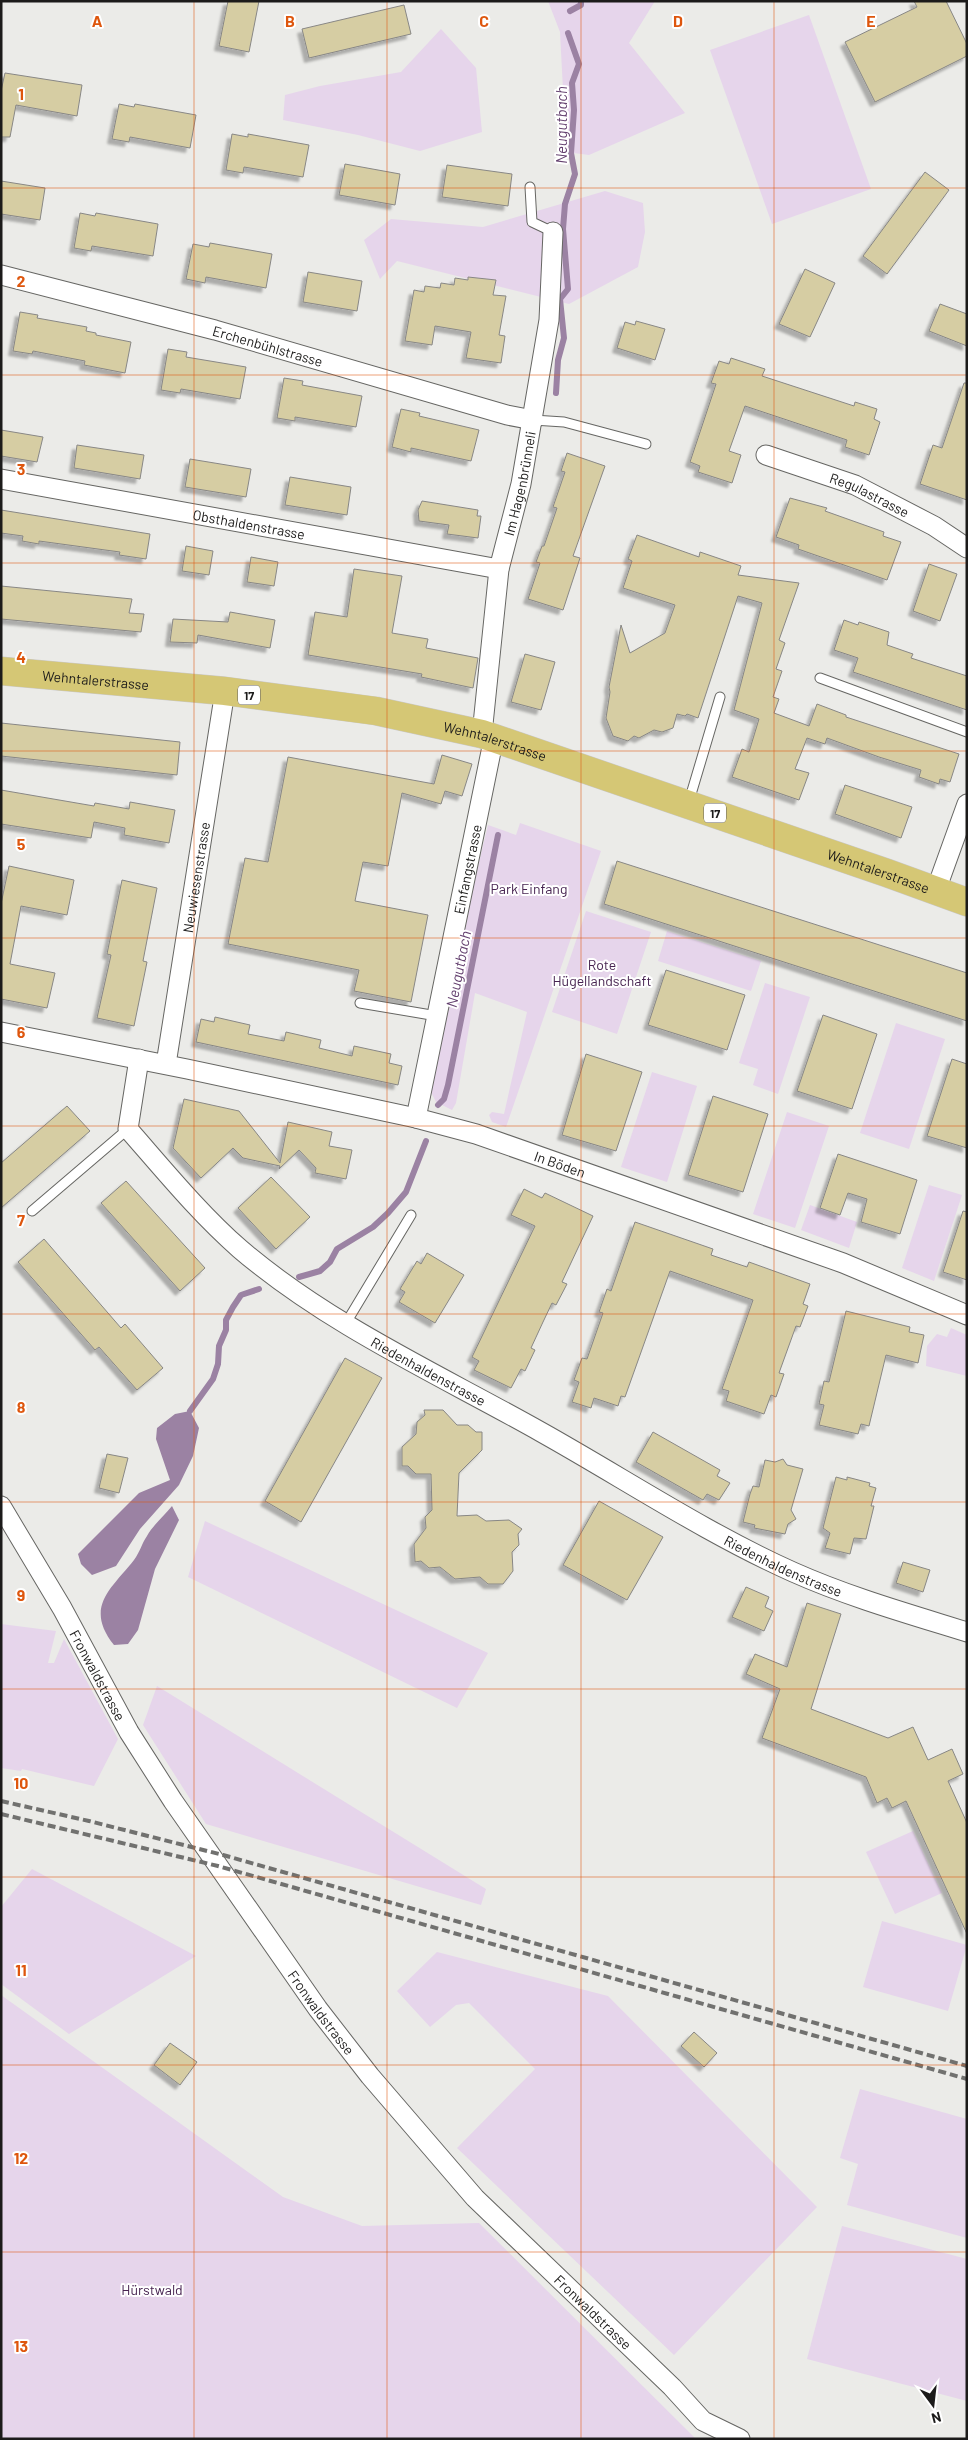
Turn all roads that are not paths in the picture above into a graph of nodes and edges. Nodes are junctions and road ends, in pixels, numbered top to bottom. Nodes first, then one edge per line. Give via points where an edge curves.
1 (530, 187) dead end
2 (553, 232) joint
3 (1, 276) edge
4 (533, 420) junction
5 (646, 444) dead end
6 (766, 455) dead end
7 (1, 479) edge
8 (967, 548) edge
9 (499, 568) junction
10 (1, 671) edge
11 (820, 678) dead end
12 (225, 691) junction
13 (720, 697) dead end
14 (967, 732) edge
15 (488, 736) junction
16 (688, 804) junction
17 (967, 804) edge
18 (936, 890) junction
19 (967, 902) edge
20 (360, 1003) dead end
21 (437, 1016) junction
22 (1, 1032) edge
23 (139, 1059) junction
24 (166, 1064) junction
25 (416, 1118) junction
26 (128, 1129) junction
27 (32, 1212) dead end
28 (411, 1215) dead end
29 (967, 1315) edge
30 (346, 1323) junction
31 (1, 1506) edge
32 (967, 1632) edge
33 (703, 2422) junction
34 (712, 2439) edge
35 (740, 2439) edge

1 - 2 lane via 532,222
2 - 4 street, Im Hagenbrünneli via 549,320
3 - 4 street, Erchenbühlstrasse via 215,330
4 - 5 lane via 564,422
4 - 9 street, Im Hagenbrünneli via 521,484
6 - 8 street, Regulastrasse via 855,485 934,526
7 - 9 street, Obsthaldenstrasse
9 - 15 street, Im Hagenbrünneli via 489,682
10 - 12 main road, Wehntalerstrasse / 17
11 - 14 lane
12 - 15 main road, Wehntalerstrasse / 17 via 376,711
12 - 24 street, Neuwiesenstrasse
13 - 16 lane
15 - 16 main road, Wehntalerstrasse / 17
15 - 21 street, Einfangstrasse
16 - 18 main road, Wehntalerstrasse / 17
17 - 18 street
18 - 19 main road, Wehntalerstrasse / 17
20 - 21 lane
21 - 25 street, Einfangstrasse
22 - 23 street
23 - 24 street, In Böden
23 - 26 street
24 - 25 street, In Böden
25 - 29 street, In Böden via 520,1148 844,1263
26 - 27 lane
26 - 30 street, Riedenhaldenstrasse via 194,1204 240,1248 281,1281
28 - 30 lane
30 - 32 street, Riedenhaldenstrasse via 729,1540 793,1572 854,1596
31 - 33 street, Fronwaldstrasse via 62,1608 129,1732 318,2009 370,2076 474,2198 672,2387
33 - 34 street
33 - 35 street, Fronwaldstrasse

